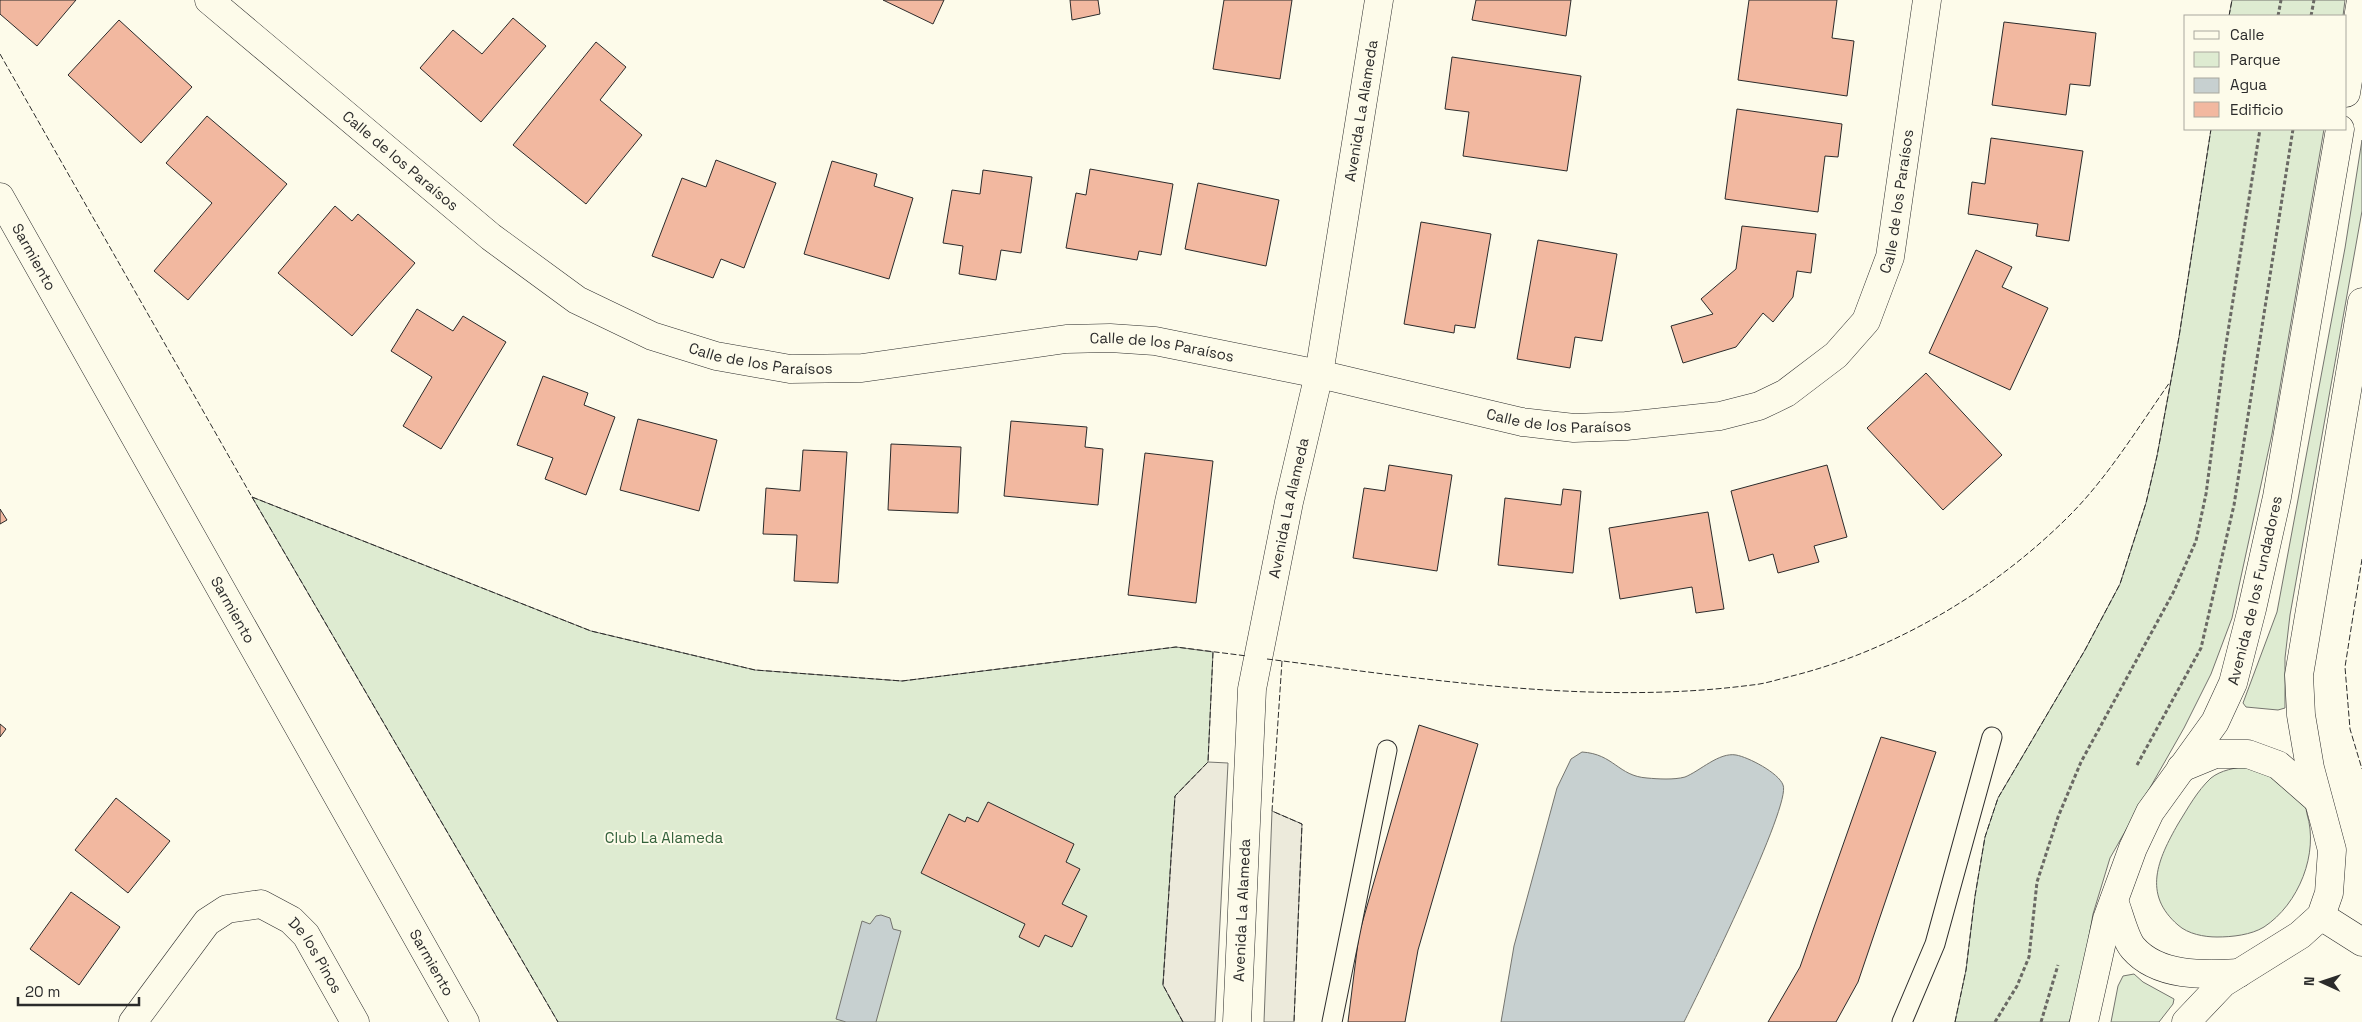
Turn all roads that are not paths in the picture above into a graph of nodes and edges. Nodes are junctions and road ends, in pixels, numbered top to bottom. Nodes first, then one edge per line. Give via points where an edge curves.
1 (209, 0) edge
2 (1379, 0) edge
3 (1927, 0) edge
4 (2361, 0) edge
5 (2347, 87) edge
6 (2340, 130) edge
7 (0, 197) edge
8 (2362, 302) edge
9 (1319, 374) junction
10 (1992, 736) dead end
11 (1387, 750) dead end
12 (2181, 768) junction
13 (2318, 800) junction
14 (2114, 901) junction
15 (2321, 916) junction
16 (2362, 942) edge
17 (2239, 973) junction
18 (133, 1022) edge
19 (355, 1022) edge
20 (465, 1022) edge
21 (1237, 1022) edge
22 (1332, 1022) edge
23 (1902, 1022) edge
24 (2084, 1022) edge
25 (2186, 1022) edge

1 - 9 street, Calle de los Paraísos via 491,237 577,300 652,336 716,356 790,369 862,368 1066,339 1110,338 1155,342
2 - 9 street, Avenida La Alameda
3 - 9 street, Calle de los Paraísos via 1890,257 1866,322 1836,355 1786,392 1759,406 1720,416 1574,428 1522,422
4 - 5 street
6 - 12 street, Avenida de los Fundadores via 2277,497 2252,609 2233,683 2214,722
7 - 20 street, Sarmiento
8 - 13 street via 2299,675 2301,714
9 - 21 street, Avenida La Alameda via 1289,502 1252,689
10 - 23 lane via 1935,944
11 - 22 lane
12 - 13 street via 2215,754 2248,754 2278,765
12 - 14 street, Avenida de los Fundadores via 2150,812
13 - 15 street via 2332,850 2330,893
14 - 17 street via 2132,948 2156,965 2196,975
14 - 24 street, Avenida de los Fundadores
15 - 16 street
15 - 17 street via 2300,935
17 - 25 street via 2223,983
18 - 19 street, De los Pinos via 207,922 227,909 261,904 291,920 306,935

